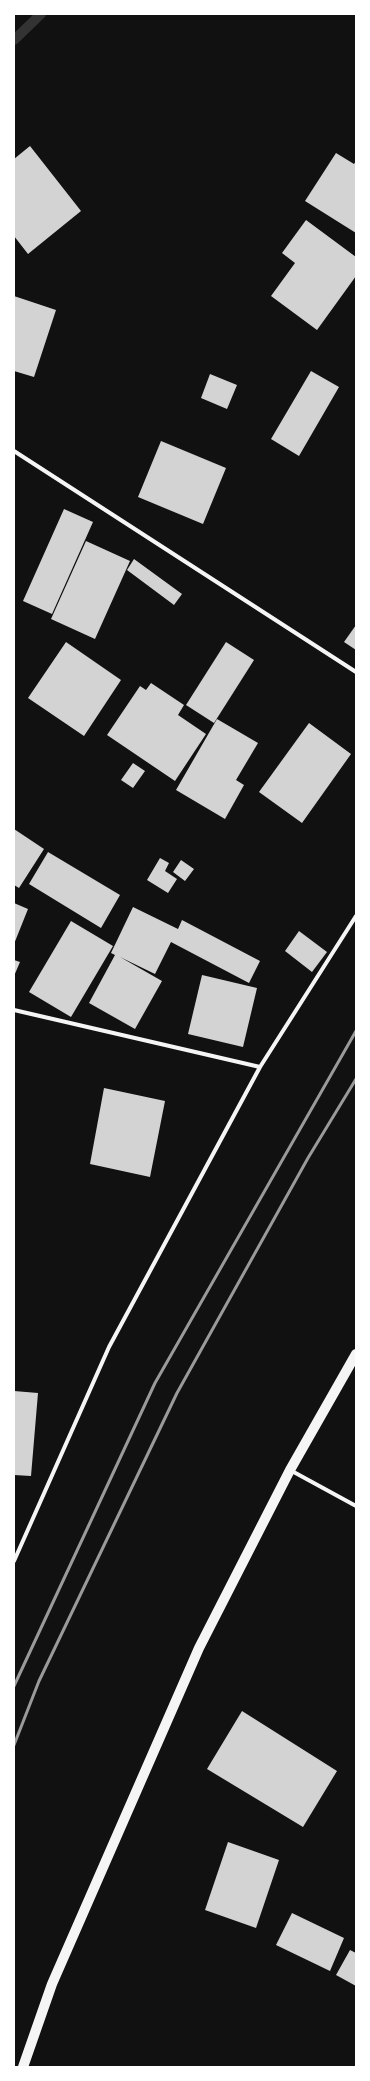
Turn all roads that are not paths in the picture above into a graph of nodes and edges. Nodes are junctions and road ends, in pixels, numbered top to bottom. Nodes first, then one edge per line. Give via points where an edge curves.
1 (14, 451) edge
2 (356, 672) edge
3 (356, 916) edge
4 (14, 1010) edge
5 (260, 1067) junction
6 (356, 1354) edge
7 (290, 1470) junction
8 (356, 1506) edge
9 (14, 1561) edge
10 (23, 2067) edge

1 - 2 street
3 - 5 street
4 - 5 street
5 - 9 street via 109,1347
6 - 7 main road
7 - 8 street
7 - 10 main road via 199,1648 52,1984

